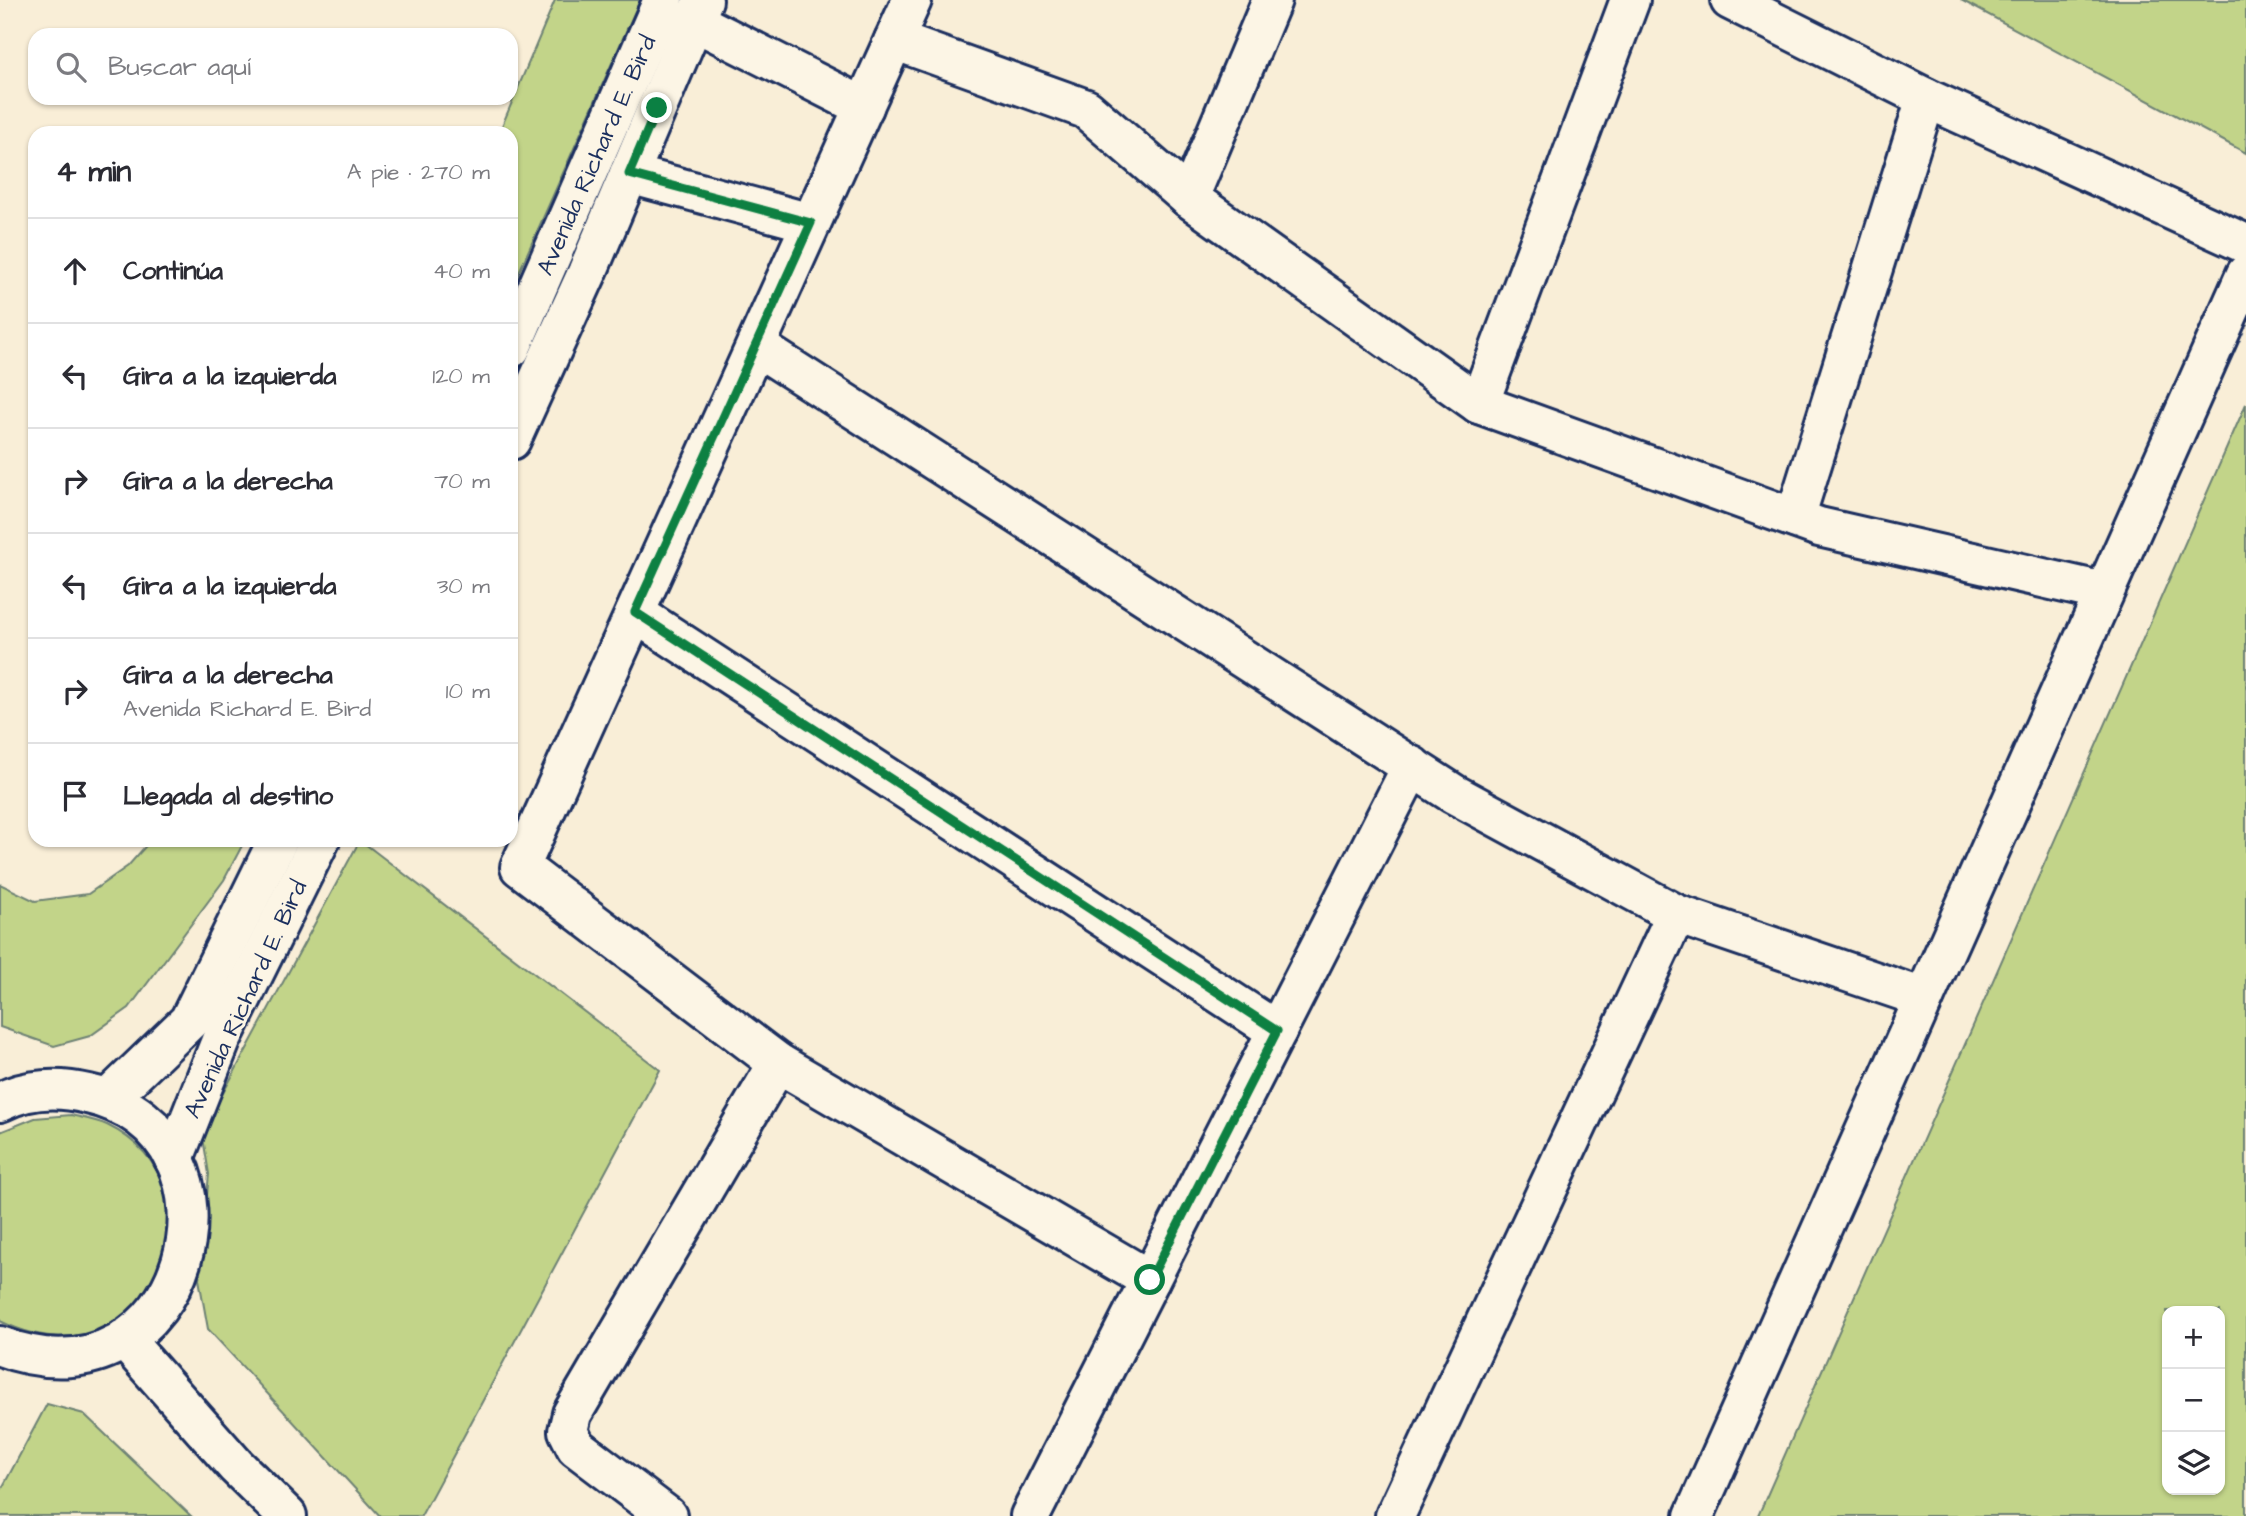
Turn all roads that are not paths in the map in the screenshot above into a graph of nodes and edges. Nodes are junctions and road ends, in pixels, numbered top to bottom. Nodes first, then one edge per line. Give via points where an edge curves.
1 (912, 0) edge
2 (1272, 0) edge
3 (1630, 0) edge
4 (1730, 0) edge
5 (687, 7) edge
6 (894, 40) junction
7 (1926, 98) junction
8 (864, 107) junction
9 (629, 174) junction
10 (1189, 198) junction
11 (811, 223) junction
12 (2246, 244) edge
13 (2246, 274) edge
14 (518, 334) edge
15 (756, 346) junction
16 (1479, 404) junction
17 (518, 424) edge
18 (1795, 518) junction
19 (2104, 593) junction
20 (635, 612) junction
21 (1412, 766) junction
22 (275, 847) edge
23 (317, 847) edge
24 (1676, 914) junction
25 (1924, 998) junction
26 (1277, 1031) junction
27 (778, 1063) junction
28 (8, 1092) edge
29 (108, 1099) junction
30 (174, 1159) junction
31 (1150, 1280) junction
32 (124, 1339) junction
33 (0, 1346) edge
34 (286, 1516) edge
35 (667, 1516) edge
36 (1030, 1516) edge
37 (1395, 1516) edge
38 (1694, 1516) edge

1 - 6 street
2 - 10 street
3 - 16 street
4 - 7 street
5 - 8 street
5 - 9 street, Avenida Richard E. Bird
5 - 14 street, Avenida Richard E. Bird
6 - 8 street
6 - 10 street via 1086,109
7 - 12 street
7 - 18 street
8 - 11 street
9 - 11 street
9 - 17 street, Avenida Richard E. Bird
10 - 16 street
11 - 15 street
13 - 19 street
15 - 20 street
15 - 21 street
16 - 18 street
18 - 19 street
19 - 25 street
20 - 26 street
20 - 27 street via 520,867
21 - 24 street via 1454,794
21 - 26 street
22 - 29 street, Avenida Richard E. Bird via 189,1021
23 - 30 street, Avenida Richard E. Bird via 222,1038
24 - 25 street
24 - 37 street
25 - 38 street
26 - 31 street
27 - 31 street
27 - 35 street via 572,1414 568,1431 576,1447
28 - 29 street via 70,1090
29 - 30 street via 154,1131
30 - 32 street via 186,1191 185,1259 172,1290 151,1318
31 - 36 street
32 - 33 street via 74,1357 47,1358
32 - 34 street

